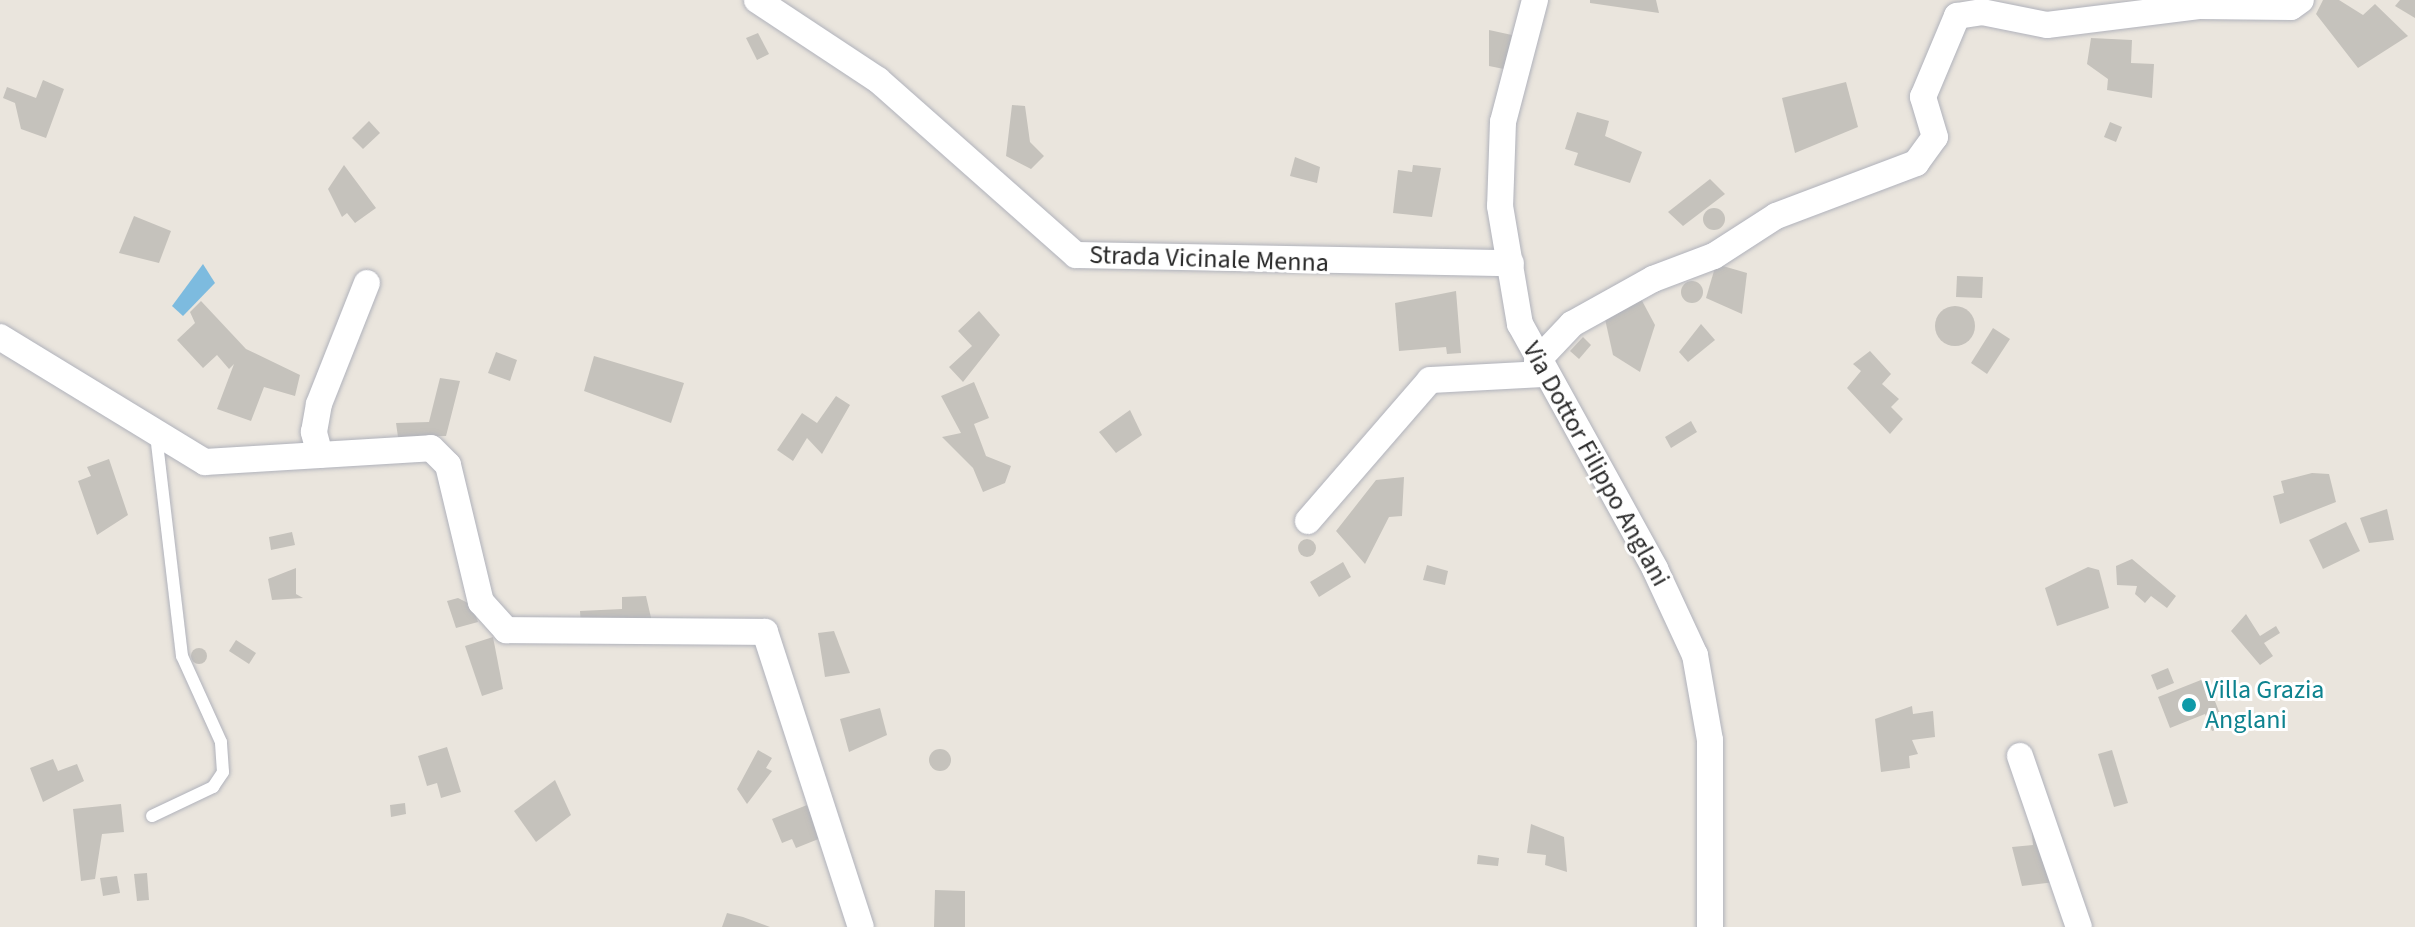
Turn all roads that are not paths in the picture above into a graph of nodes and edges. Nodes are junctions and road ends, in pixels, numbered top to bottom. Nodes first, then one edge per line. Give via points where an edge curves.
1 (757, 0) edge
2 (1535, 0) edge
3 (2301, 0) edge
4 (1960, 8) edge
5 (1511, 263) junction
6 (367, 283) dead end
7 (0, 337) edge
8 (1540, 368) junction
9 (156, 431) junction
10 (320, 455) junction
11 (1308, 521) dead end
12 (2020, 756) dead end
13 (152, 816) dead end
14 (861, 927) edge
15 (1710, 927) edge
16 (2079, 927) edge

1 - 5 street, Strada Vicinale Menna via 878,80 1076,255
2 - 5 street, Via Dottor Filippo Anglani via 1503,122 1500,206
3 - 4 street via 2291,7 2199,6 2047,25
4 - 8 street via 1923,97 1935,137 1916,163 1776,216 1714,256 1653,279 1572,324
5 - 8 street, Via Dottor Filippo Anglani via 1520,324
6 - 10 street via 319,404 314,432
7 - 9 street
8 - 11 street via 1430,380
8 - 15 street, Via Dottor Filippo Anglani via 1655,569 1695,655 1710,740
9 - 10 street via 205,462
9 - 13 lane via 182,656 221,742 223,772 213,787
10 - 14 street via 431,448 448,465 481,602 506,630 765,632
12 - 16 street

